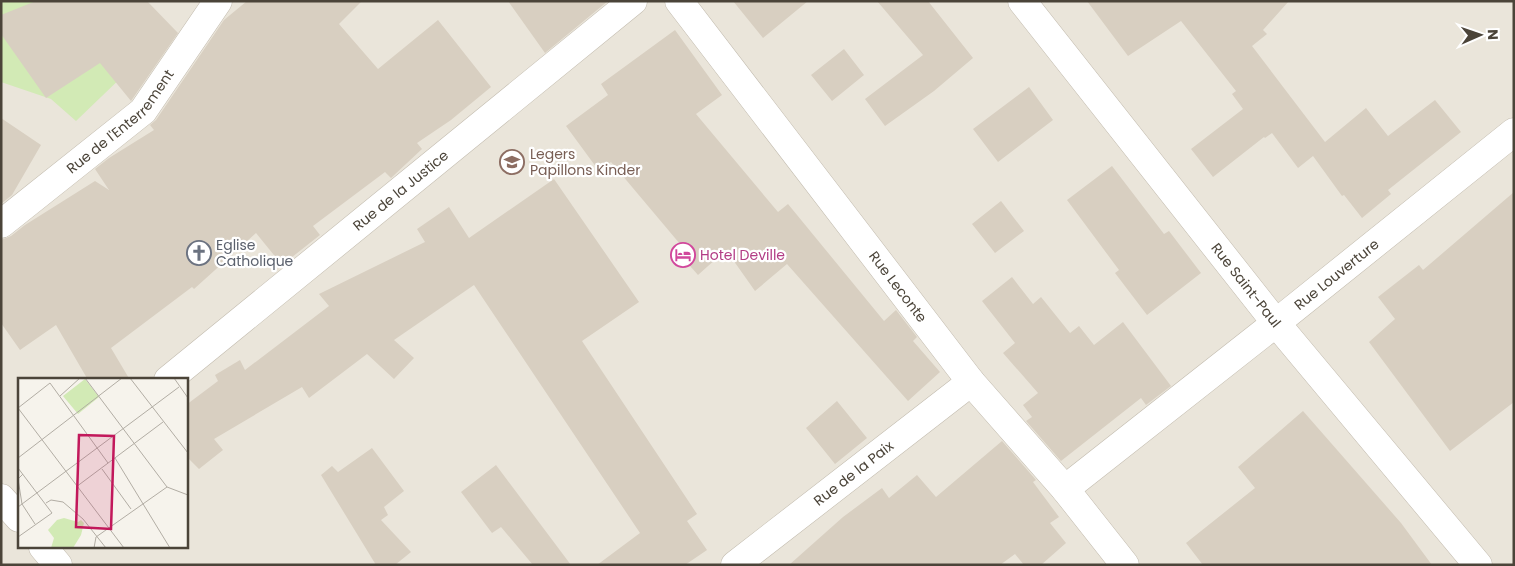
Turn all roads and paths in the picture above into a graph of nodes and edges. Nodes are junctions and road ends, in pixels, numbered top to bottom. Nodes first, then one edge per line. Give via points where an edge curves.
1 (218, 1) edge
2 (633, 1) edge
3 (679, 1) edge
4 (1022, 1) edge
5 (1514, 132) edge
6 (1, 224) edge
7 (1276, 323) junction
8 (170, 378) edge
9 (971, 382) junction
10 (1064, 489) junction
11 (44, 548) edge
12 (58, 565) edge
13 (736, 565) edge
14 (1125, 565) edge
15 (1478, 565) edge

1 - 6 street, Rue de l'Enterrement via 143,111
2 - 8 street, Rue de la Justice
3 - 9 street, Rue Leconte
4 - 7 street, Rue Saint-Paul
5 - 7 street, Rue Louverture
7 - 10 street, Rue Louverture
7 - 15 street, Rue Saint-Paul
9 - 10 street, Rue Leconte
9 - 13 street, Rue de la Paix
10 - 14 street, Rue Leconte
11 - 12 street

